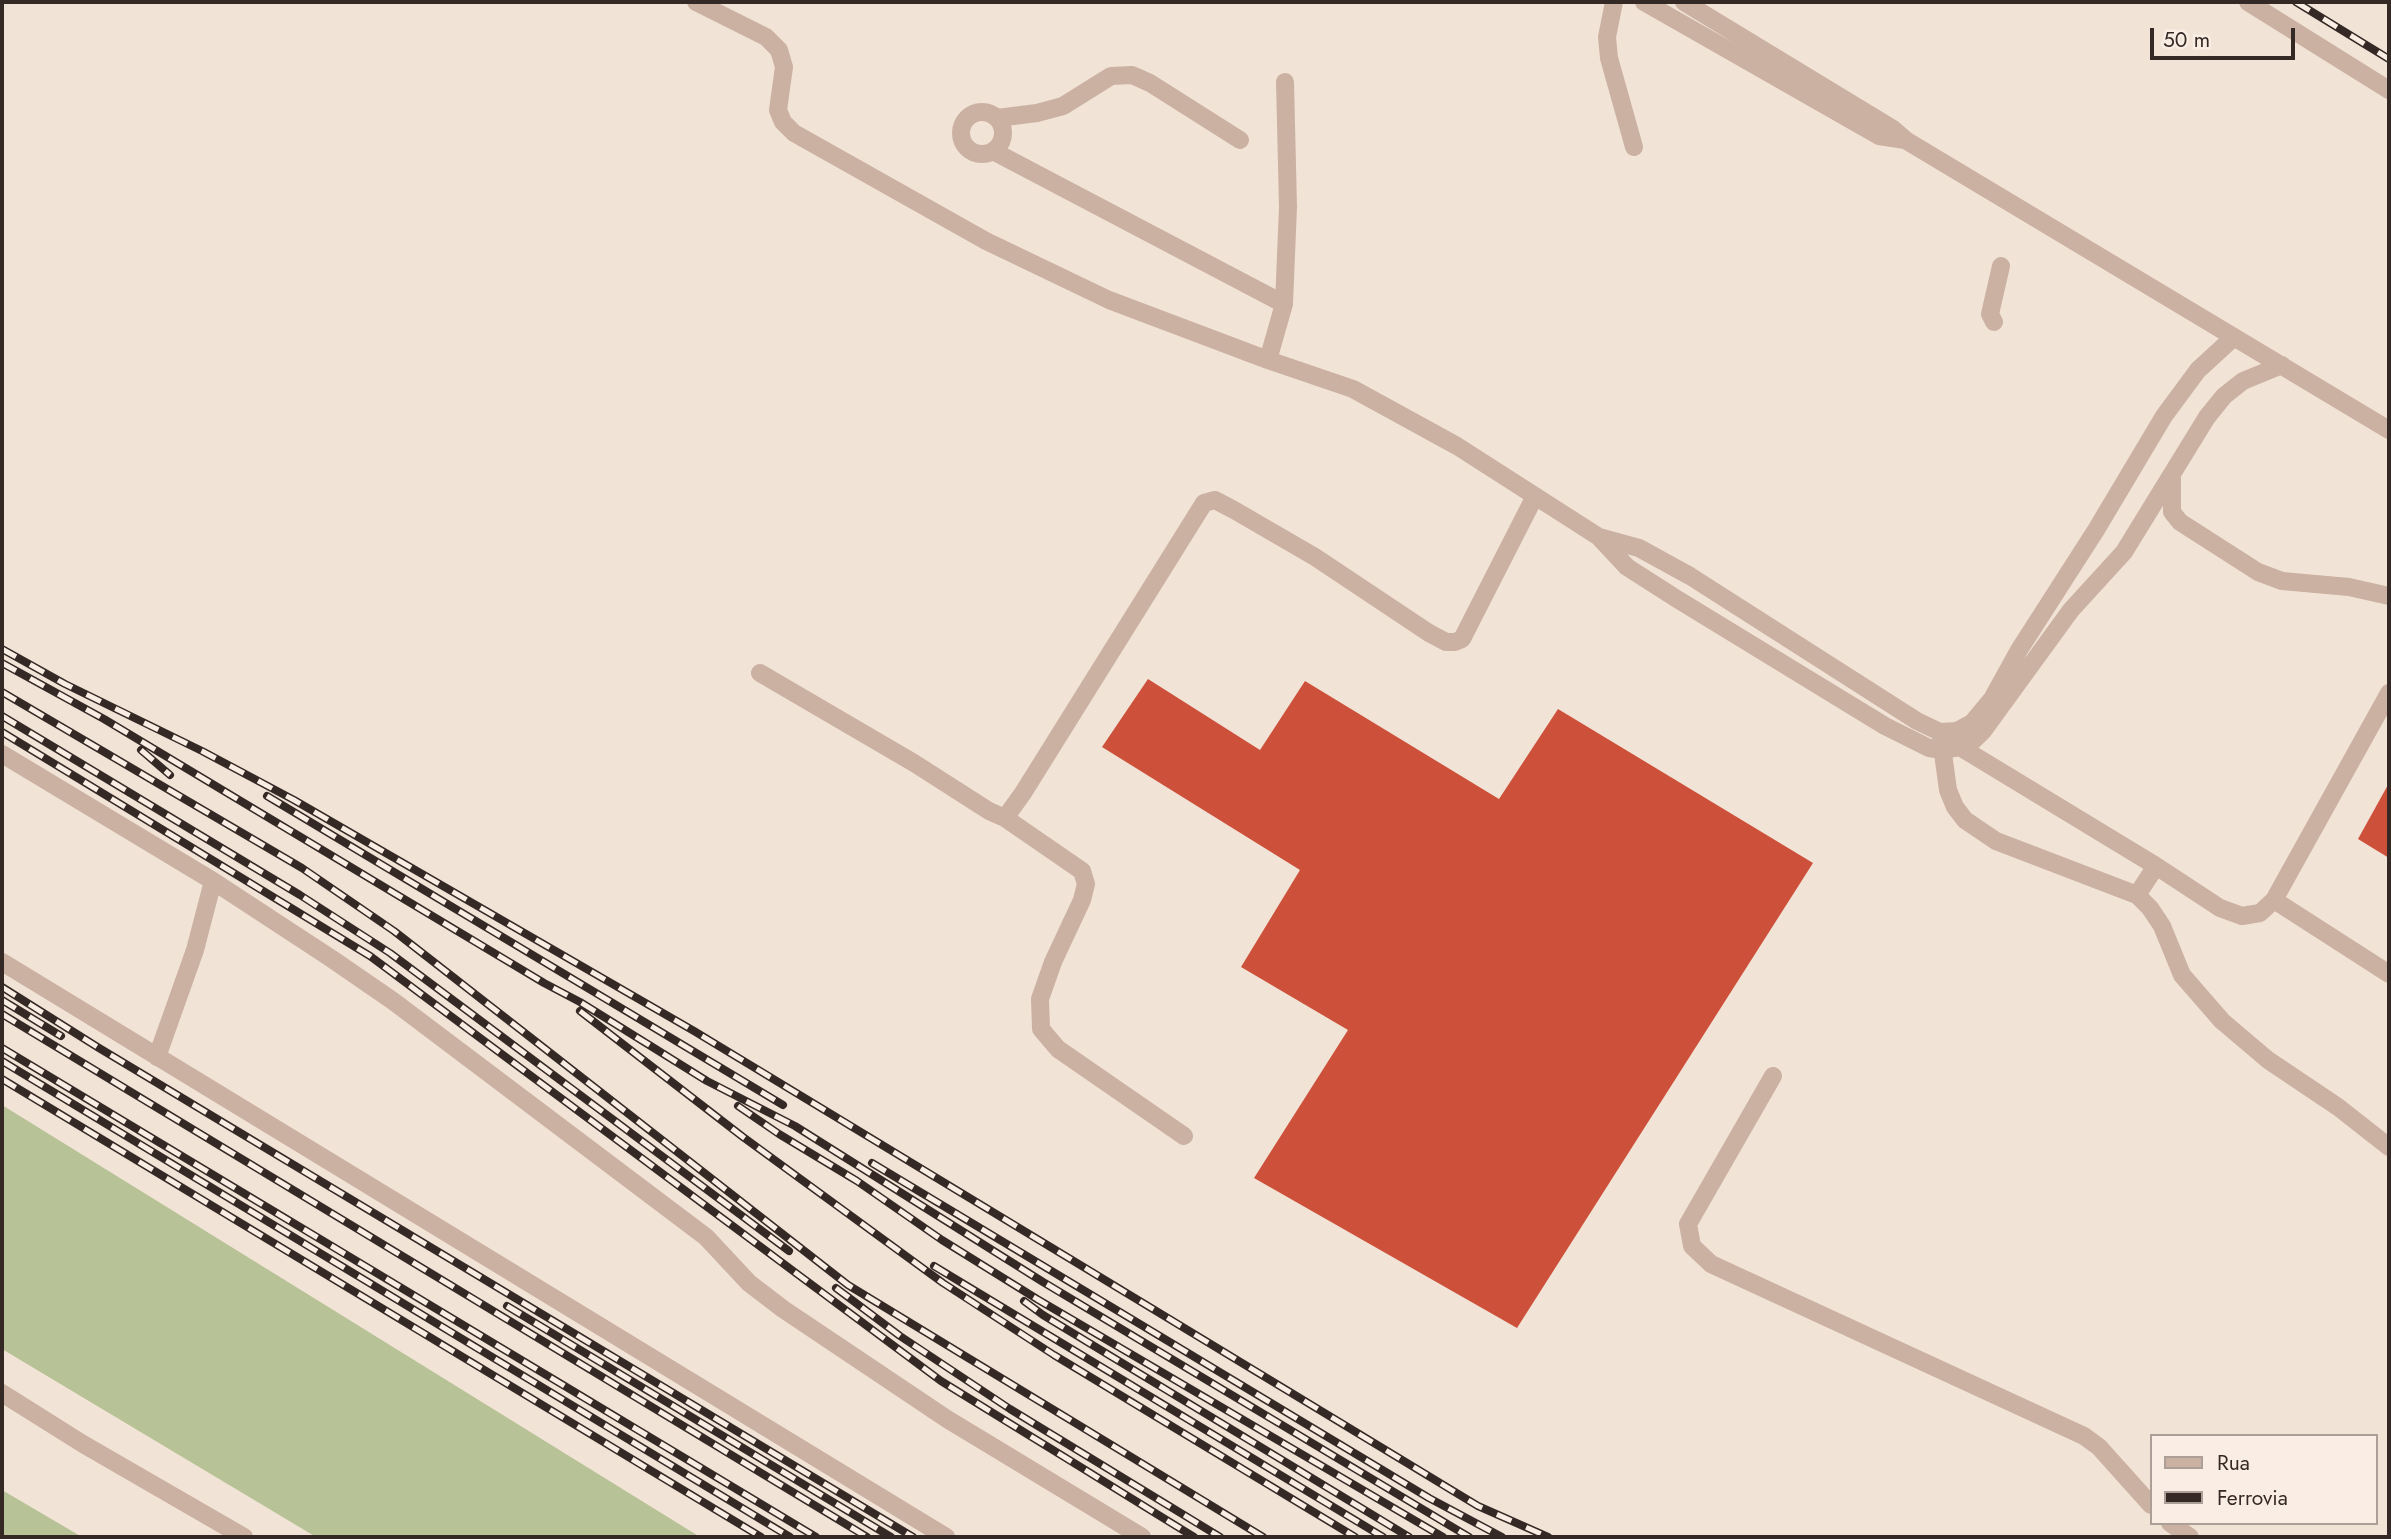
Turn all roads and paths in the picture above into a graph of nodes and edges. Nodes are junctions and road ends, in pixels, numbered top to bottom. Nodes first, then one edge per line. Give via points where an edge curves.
1 (696, 2) edge
2 (1614, 2) edge
3 (1644, 2) edge
4 (1684, 2) edge
5 (2248, 2) edge
6 (1285, 82) dead end
7 (2389, 90) edge
8 (997, 118) junction
9 (1240, 140) dead end
10 (1907, 141) junction
11 (1634, 147) dead end
12 (993, 151) junction
13 (2001, 266) dead end
14 (1284, 304) junction
15 (1994, 322) dead end
16 (2234, 337) junction
17 (1268, 360) junction
18 (2282, 365) junction
19 (2389, 430) edge
20 (2172, 474) junction
21 (1535, 496) junction
22 (1599, 537) junction
23 (2389, 596) edge
24 (760, 673) dead end
25 (2389, 693) edge
26 (1950, 740) junction
27 (2, 754) edge
28 (1005, 817) junction
29 (2155, 866) junction
30 (213, 881) junction
31 (2137, 895) junction
32 (2274, 900) junction
33 (2, 962) edge
34 (2389, 974) edge
35 (157, 1057) junction
36 (1773, 1076) dead end
37 (1184, 1136) dead end
38 (2389, 1147) edge
39 (2, 1393) edge
40 (2150, 1504) edge
41 (2173, 1525) edge
42 (244, 1537) edge
43 (946, 1537) edge
44 (1142, 1537) edge
45 (2190, 1537) edge

1 - 17 lane via 766,37 779,50 784,67 778,110 794,133 986,241 1109,300
2 - 11 lane via 1609,58
3 - 10 lane via 1879,136
4 - 10 lane via 1893,128
5 - 7 lane
6 - 14 lane via 1288,207
8 - 9 lane via 1063,106 1111,76 1132,75
8 - 12 lane via 1003,131
8 - 12 lane via 976,113 961,127 966,148 979,154
10 - 16 lane
12 - 14 lane
13 - 15 lane via 1990,314
14 - 17 lane
16 - 18 lane
16 - 26 lane via 2198,370 2164,416 1992,699
17 - 21 lane via 1353,389 1457,446
18 - 19 lane
18 - 20 lane via 2243,381 2224,396
20 - 23 lane via 2172,512 2179,522 2258,572 2281,581
20 - 26 lane via 2124,552 2071,610 1983,731 1973,740
21 - 22 lane
21 - 28 lane via 1462,639 1455,642 1429,633 1234,510 1215,500 1204,503
22 - 26 lane via 1639,548 1690,576
22 - 26 lane via 1627,568 1885,726 1917,744
24 - 28 lane
25 - 32 lane
26 - 29 lane
26 - 31 lane via 1948,789 1965,820 1996,841
27 - 30 lane
28 - 37 lane via 1082,872 1086,884 1040,999 1041,1029 1058,1049
29 - 31 lane
29 - 32 lane via 2220,908 2242,916 2260,913
30 - 35 lane via 195,950
30 - 44 lane via 393,1001 706,1237 749,1283 783,1309 947,1419
31 - 38 lane via 2162,926 2182,975 2222,1021
32 - 34 lane
33 - 35 lane
35 - 43 lane
36 - 40 lane via 1688,1224 1692,1246 1712,1264 2084,1436
39 - 42 lane
41 - 45 lane

